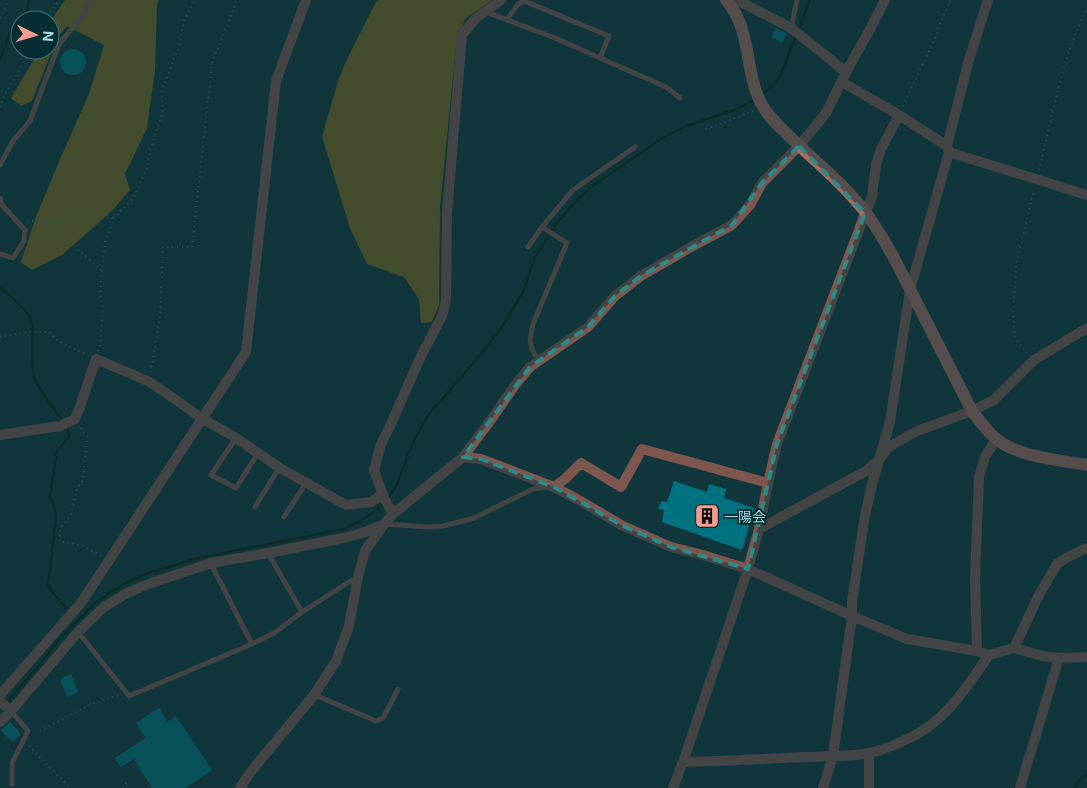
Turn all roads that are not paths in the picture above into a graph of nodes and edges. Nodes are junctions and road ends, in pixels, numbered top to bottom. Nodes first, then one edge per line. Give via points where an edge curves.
1 (90, 0) edge
2 (306, 0) edge
3 (501, 0) edge
4 (726, 0) edge
5 (737, 0) edge
6 (797, 0) edge
7 (885, 0) edge
8 (988, 0) edge
9 (485, 12) junction
10 (507, 20) junction
11 (796, 32) junction
12 (600, 58) junction
13 (844, 77) junction
14 (680, 98) dead end
15 (898, 115) junction
16 (799, 146) junction
17 (635, 147) dead end
18 (948, 149) junction
19 (0, 165) edge
20 (1087, 195) edge
21 (0, 198) edge
22 (865, 213) junction
23 (544, 228) junction
24 (528, 247) dead end
25 (0, 254) edge
26 (910, 290) junction
27 (1087, 328) edge
28 (538, 361) junction
29 (972, 411) junction
30 (203, 419) junction
31 (0, 435) edge
32 (236, 438) junction
33 (996, 439) junction
34 (258, 453) junction
35 (463, 458) junction
36 (879, 460) junction
37 (1087, 465) edge
38 (280, 468) junction
39 (306, 482) junction
40 (768, 483) junction
41 (554, 487) junction
42 (387, 503) junction
43 (255, 507) dead end
44 (284, 517) dead end
45 (384, 524) junction
46 (759, 529) junction
47 (1087, 548) edge
48 (268, 553) junction
49 (211, 563) junction
50 (748, 569) junction
51 (358, 577) junction
52 (302, 612) junction
53 (852, 616) junction
54 (78, 632) junction
55 (252, 644) junction
56 (1014, 648) junction
57 (976, 651) junction
58 (989, 655) junction
59 (1087, 657) edge
60 (1060, 658) junction
61 (398, 689) dead end
62 (0, 694) edge
63 (314, 695) junction
64 (6, 706) edge
65 (0, 722) edge
66 (870, 753) junction
67 (833, 756) junction
68 (683, 762) junction
69 (12, 784) dead end
70 (240, 788) edge
71 (673, 788) edge
72 (823, 788) edge
73 (869, 788) edge
74 (1020, 788) edge

1 - 19 lane via 83,16 59,44 30,121 13,140
2 - 30 street via 276,81 246,352
3 - 9 street
4 - 16 street via 741,25 762,105
5 - 11 street
6 - 11 lane
7 - 13 street
8 - 18 street via 968,63
9 - 10 lane
9 - 42 street via 462,35 447,213 446,301 442,316 381,444 374,470
10 - 12 lane
10 - 12 lane via 524,1 609,36
11 - 13 street
12 - 14 lane via 666,87
13 - 15 street
13 - 16 street via 826,113
15 - 18 street
15 - 22 street via 881,149 872,196
16 - 22 street
16 - 28 street via 762,183 750,205 732,225 642,276 615,296 588,327
17 - 23 lane via 573,190
18 - 20 street
18 - 26 street
21 - 25 lane via 2,206 25,230 24,241 13,258
22 - 26 street via 885,242
22 - 40 street via 777,444
23 - 24 lane
23 - 28 lane via 567,243 533,324 530,340
26 - 29 street
26 - 36 street via 890,422
27 - 29 street via 1034,360 994,400
28 - 35 street via 515,385
29 - 33 street
29 - 36 street via 918,431 889,447
30 - 31 street via 150,382 96,359 75,419 60,426
30 - 32 street
30 - 62 street via 81,603
32 - 34 street
32 - 34 lane via 211,475 236,488
33 - 37 street via 1018,451
33 - 57 street via 985,457 979,477
34 - 38 street
35 - 41 street via 481,459
35 - 42 street
36 - 46 street via 866,471
36 - 53 street via 864,521
38 - 39 street
38 - 43 lane
39 - 42 street via 346,505
39 - 44 lane
40 - 41 street via 642,449 621,487 581,463
40 - 46 street
41 - 45 lane via 533,489 474,518 443,526
41 - 50 street via 623,526 671,547
42 - 45 street
45 - 48 street via 348,537
45 - 51 street via 365,551
46 - 50 street
47 - 56 street via 1057,564
48 - 49 street
48 - 52 lane
49 - 54 street via 127,593 104,607
49 - 55 lane
50 - 53 street
50 - 68 street
51 - 52 lane
51 - 63 street via 349,626 336,661
52 - 55 lane via 274,633
53 - 57 street via 907,639
53 - 67 street
54 - 55 lane via 128,696
54 - 64 street
56 - 58 street
56 - 60 street
57 - 58 street
58 - 66 street via 963,693 940,718 911,737
59 - 60 street
60 - 74 street
61 - 63 lane via 383,718 376,722
63 - 70 street
64 - 65 street
64 - 69 lane via 28,731 12,763
66 - 67 street
66 - 73 street
67 - 68 street
67 - 72 street
68 - 71 street

